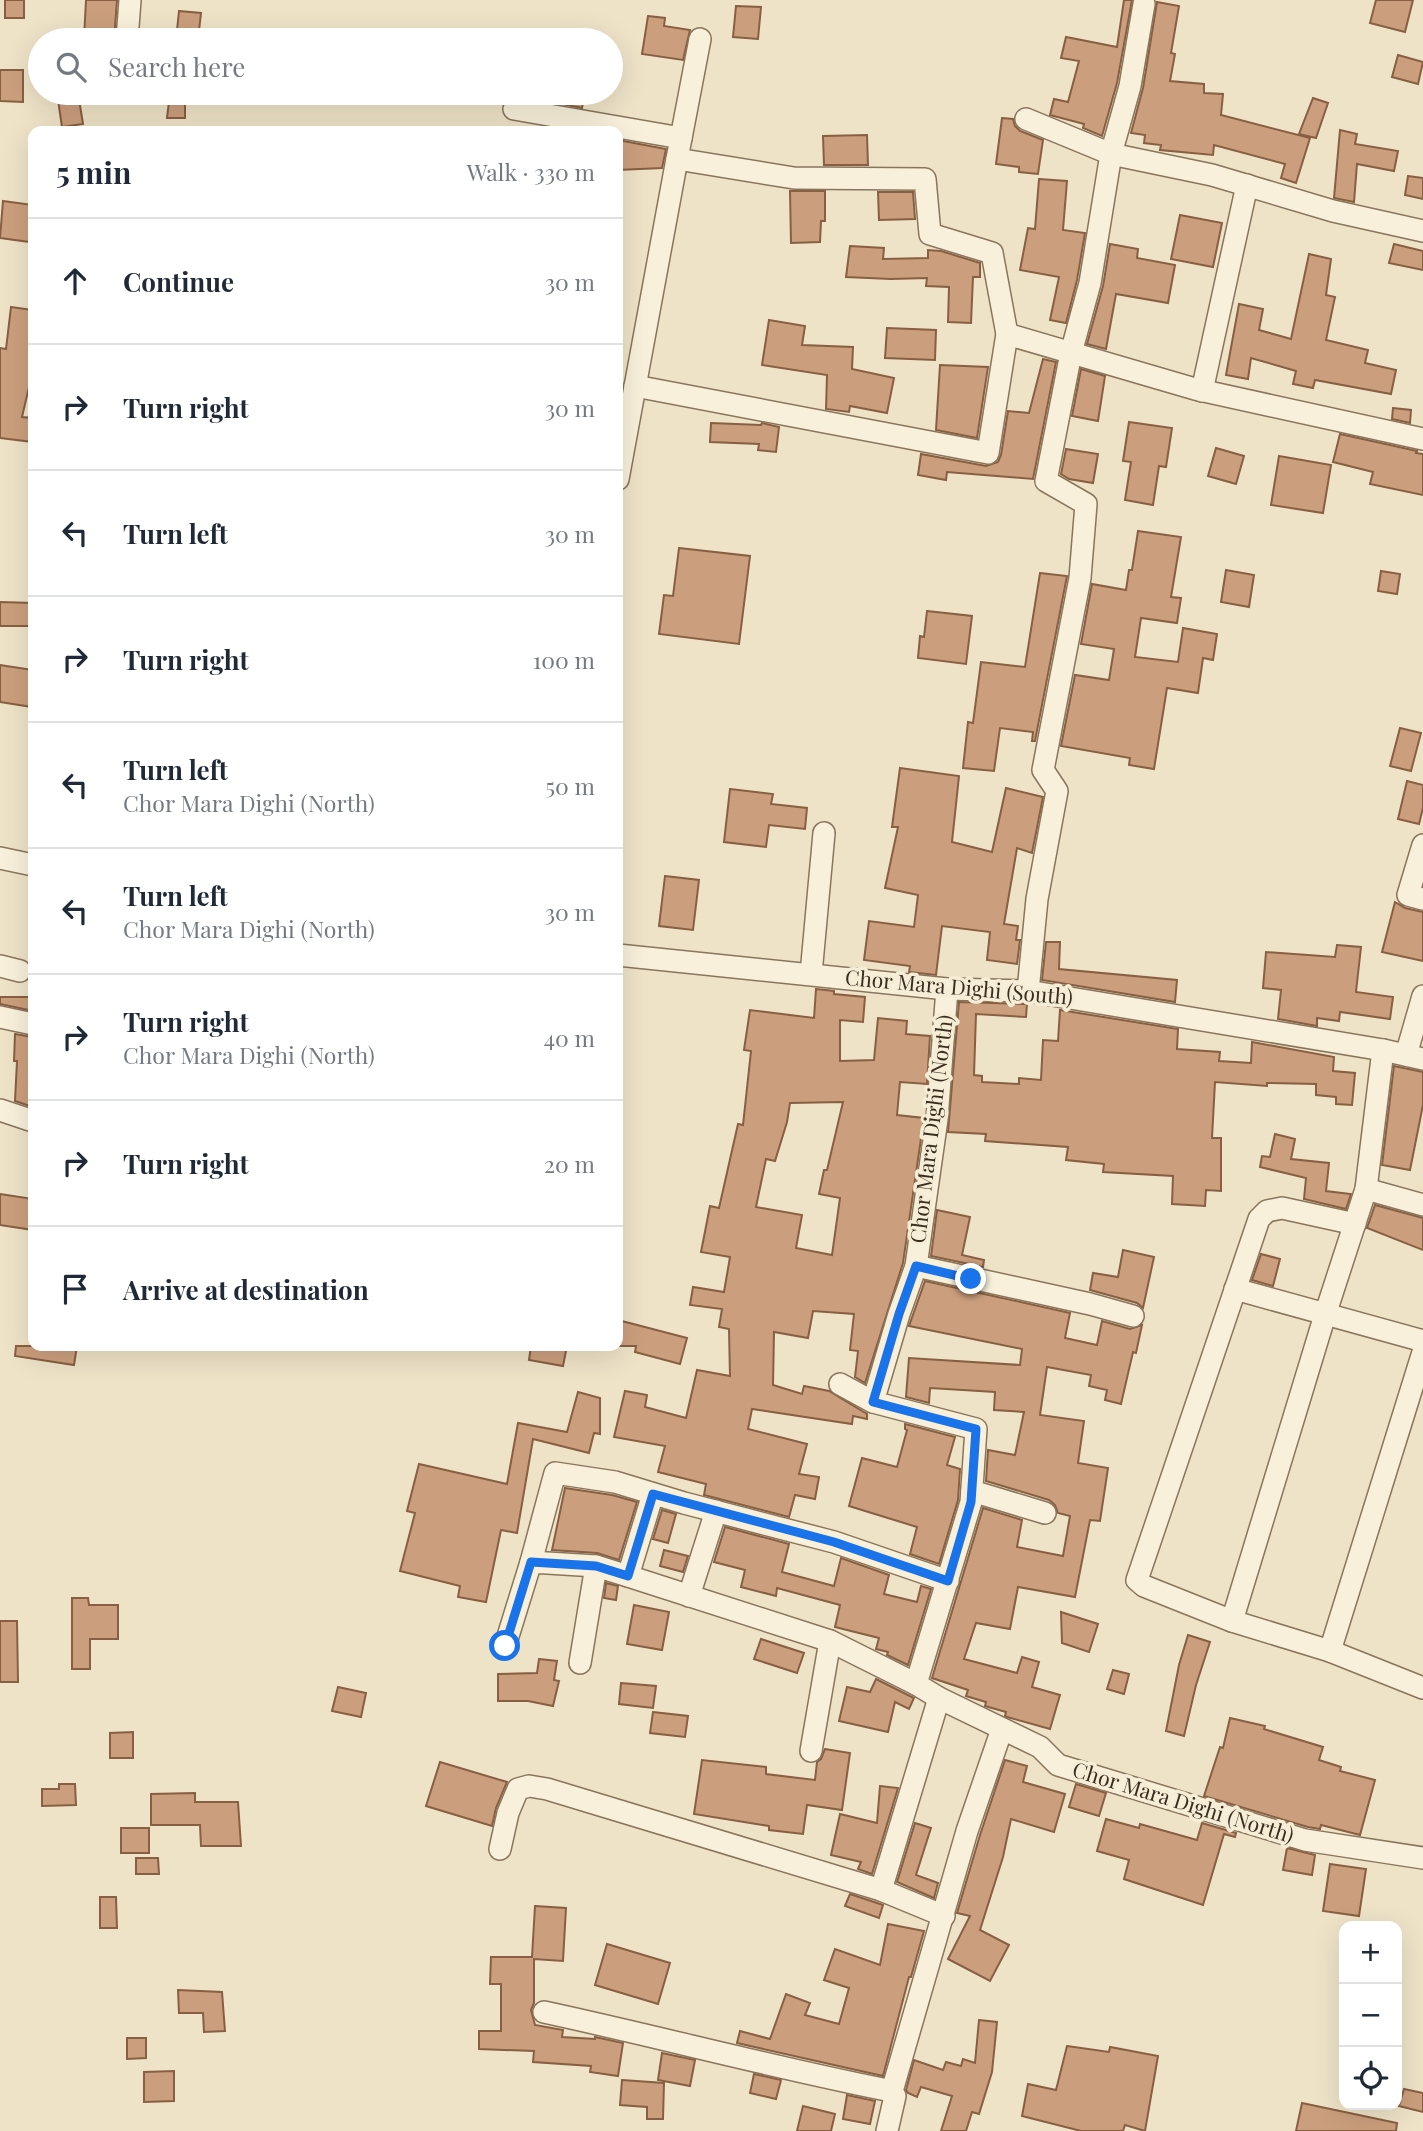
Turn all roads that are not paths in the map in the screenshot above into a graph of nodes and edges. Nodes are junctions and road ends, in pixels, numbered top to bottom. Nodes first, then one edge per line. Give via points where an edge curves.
1 (131, 0) edge
2 (1144, 4) dead end
3 (128, 28) edge
4 (700, 39) dead end
5 (514, 109) dead end
6 (1027, 119) dead end
7 (612, 126) edge
8 (623, 128) edge
9 (681, 138) junction
10 (1111, 154) junction
11 (677, 159) junction
12 (1247, 185) junction
13 (1423, 231) edge
14 (1007, 334) junction
15 (1072, 353) junction
16 (635, 386) junction
17 (1202, 391) junction
18 (1423, 439) edge
19 (623, 452) edge
20 (824, 833) dead end
21 (1423, 845) edge
22 (0, 858) edge
23 (28, 864) edge
24 (1423, 899) edge
25 (623, 955) edge
26 (811, 974) junction
27 (947, 989) junction
28 (1028, 991) junction
29 (1423, 996) edge
30 (0, 1017) edge
31 (28, 1023) edge
32 (1383, 1050) junction
33 (1415, 1057) edge
34 (0, 1110) edge
35 (28, 1119) edge
36 (1366, 1189) junction
37 (1423, 1205) edge
38 (1355, 1224) junction
39 (916, 1266) junction
40 (1235, 1289) junction
41 (1325, 1315) junction
42 (1133, 1316) dead end
43 (1423, 1341) edge
44 (1423, 1352) edge
45 (840, 1384) dead end
46 (873, 1402) junction
47 (972, 1491) junction
48 (653, 1494) junction
49 (716, 1511) junction
50 (1045, 1513) dead end
51 (531, 1562) junction
52 (596, 1566) junction
53 (628, 1576) junction
54 (948, 1581) junction
55 (689, 1596) junction
56 (1232, 1621) junction
57 (830, 1641) junction
58 (505, 1646) dead end
59 (1330, 1651) junction
60 (580, 1663) dead end
61 (916, 1684) junction
62 (1423, 1688) edge
63 (939, 1698) junction
64 (1002, 1729) junction
65 (811, 1751) dead end
66 (500, 1849) dead end
67 (1423, 1858) edge
68 (881, 1890) junction
69 (944, 1916) junction
70 (544, 2012) dead end
71 (895, 2096) dead end
72 (887, 2131) edge

1 - 3 street
2 - 10 street via 1130,86
4 - 9 street
5 - 7 street
6 - 10 street
8 - 9 street
9 - 11 street
10 - 12 street
10 - 15 street via 1090,284
11 - 14 street via 794,178 925,179 930,234 992,253
11 - 16 street
12 - 13 street
12 - 17 street
14 - 15 street
14 - 16 street via 988,453
15 - 17 street
15 - 28 street via 1046,481 1086,504 1080,578 1043,770 1057,791 1037,899
16 - 19 street
17 - 18 street
20 - 26 street
21 - 24 street via 1408,895
22 - 23 street
25 - 26 street, Chor Mara Dighi (South)
26 - 27 street, Chor Mara Dighi (South)
27 - 28 street, Chor Mara Dighi (South)
27 - 39 street, Chor Mara Dighi (North) via 937,1119
28 - 32 street, Chor Mara Dighi (South)
29 - 33 street
30 - 31 street
32 - 33 street, Chor Mara Dighi (South)
32 - 36 street
34 - 35 street
36 - 37 street
36 - 38 street
38 - 40 street via 1282,1208 1267,1210 1259,1219
38 - 41 street
39 - 42 street
39 - 46 street, Chor Mara Dighi (North)
40 - 41 street
40 - 56 street via 1136,1580
41 - 43 street
41 - 56 street
44 - 59 street
45 - 46 street
46 - 47 street via 976,1429
47 - 50 street
47 - 54 street
48 - 49 street
48 - 51 street via 615,1482 555,1473
48 - 53 street
49 - 54 street via 834,1542
49 - 55 street
51 - 52 street, Chor Mara Dighi (North)
51 - 58 street
52 - 53 street, Chor Mara Dighi (North)
52 - 60 street
53 - 55 street, Chor Mara Dighi (North)
54 - 61 street
55 - 57 street, Chor Mara Dighi (North)
56 - 59 street
57 - 61 street, Chor Mara Dighi (North)
57 - 65 street
59 - 62 street
61 - 63 street, Chor Mara Dighi (North)
63 - 64 street, Chor Mara Dighi (North)
63 - 68 street
64 - 67 street, Chor Mara Dighi (North) via 1040,1747 1058,1765 1305,1840
64 - 69 street
66 - 68 street via 518,1790 529,1786
68 - 69 street
69 - 70 street via 892,2091
71 - 72 street

